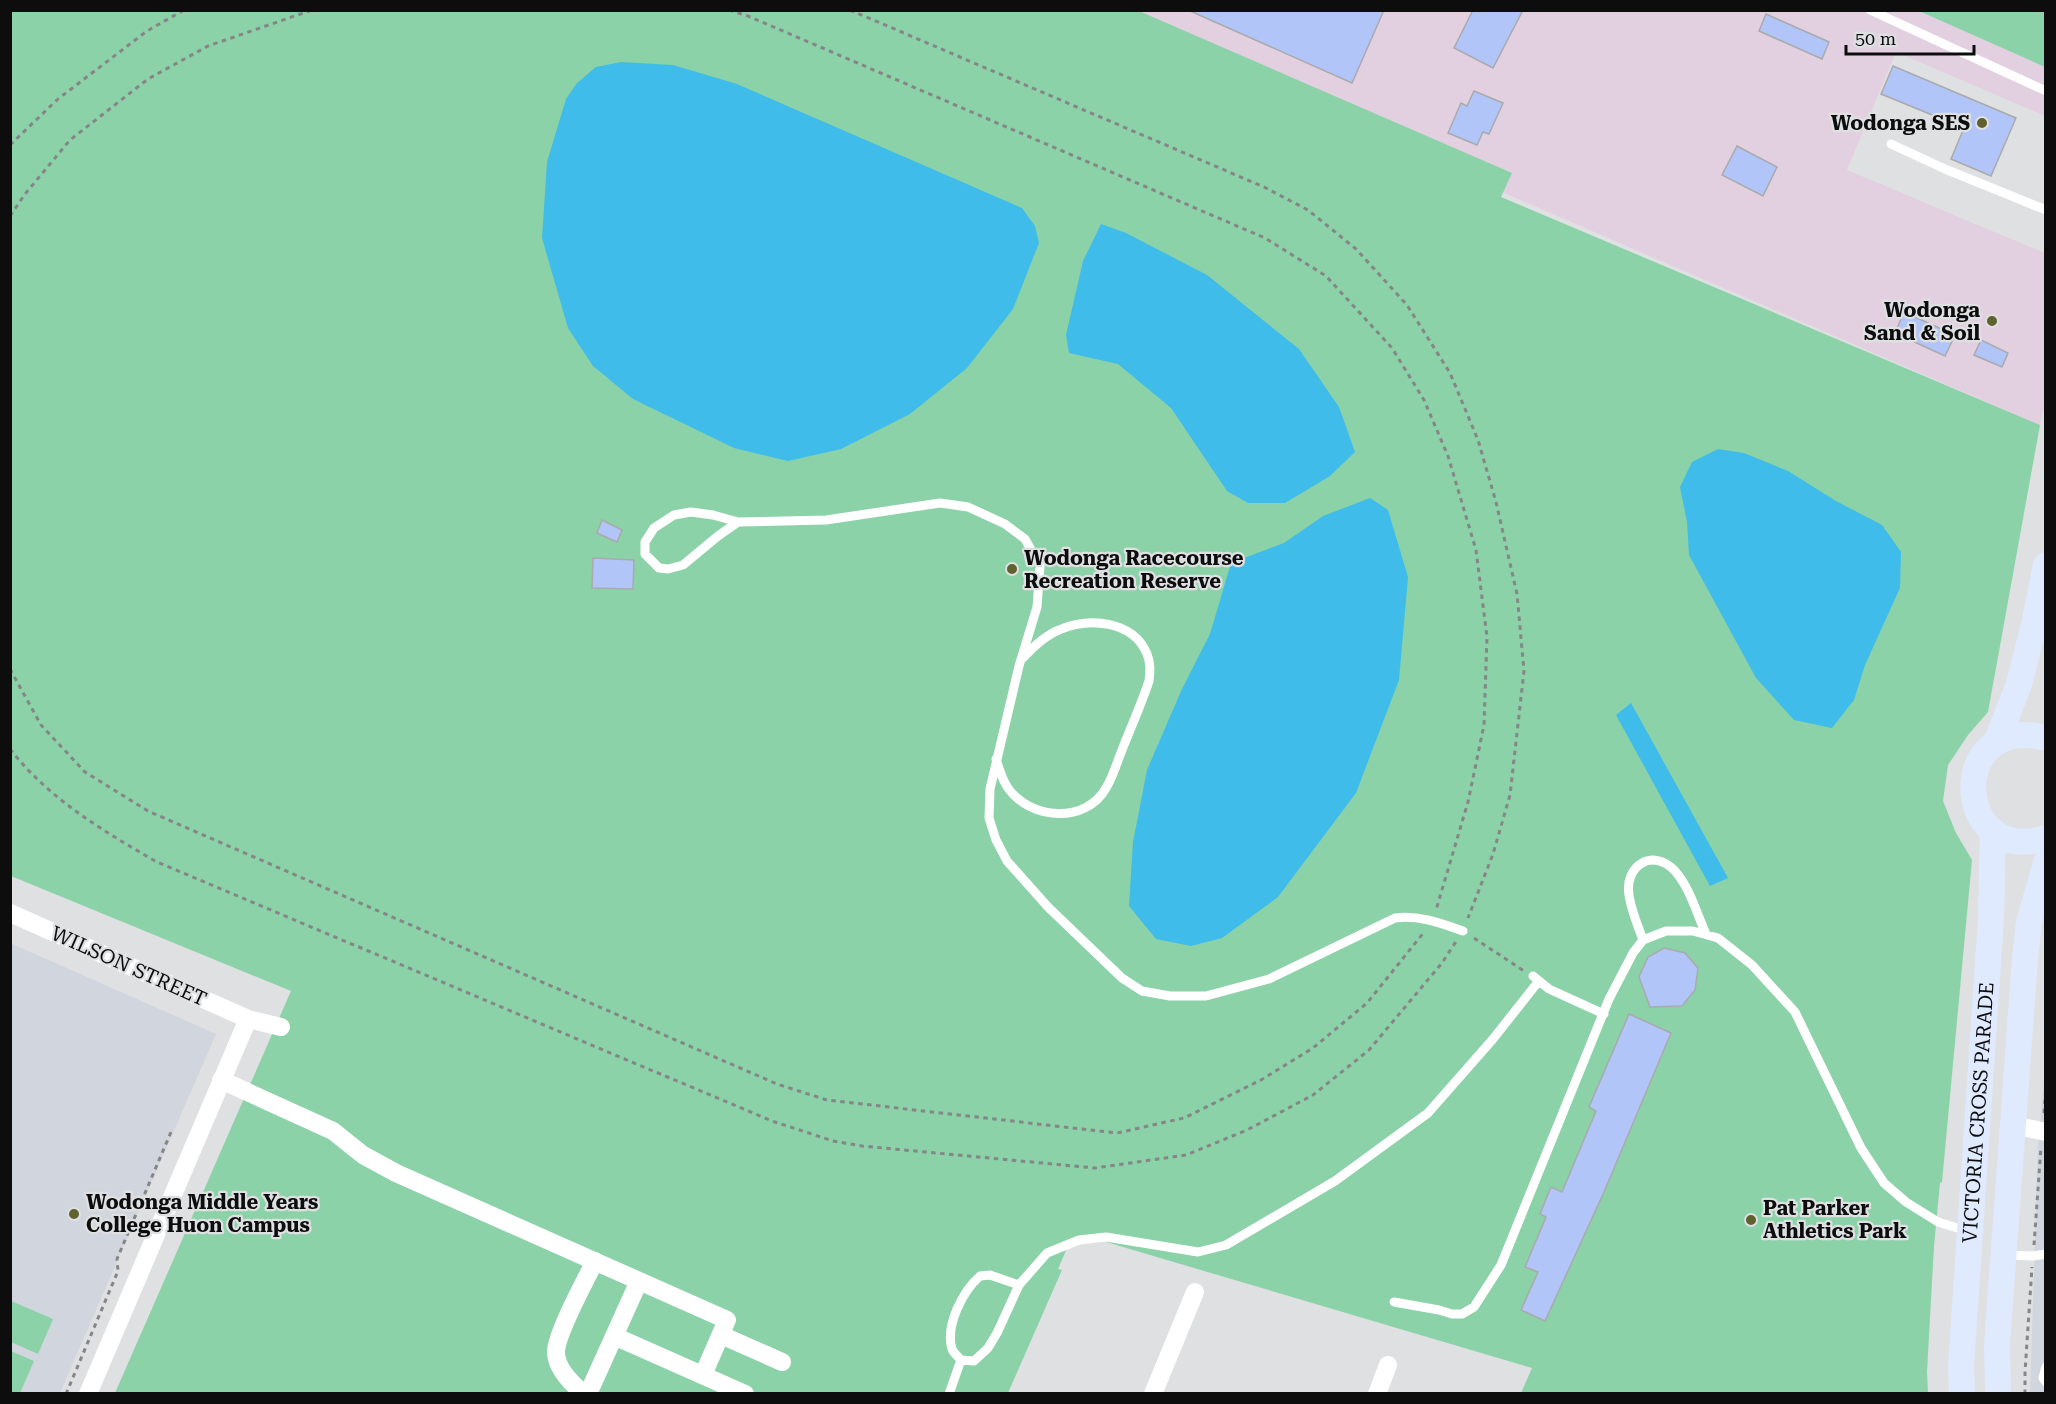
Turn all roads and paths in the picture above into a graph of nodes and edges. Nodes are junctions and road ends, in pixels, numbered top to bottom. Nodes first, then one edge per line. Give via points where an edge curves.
1 (184, 10) edge
2 (312, 10) edge
3 (729, 10) edge
4 (850, 10) edge
5 (1870, 10) edge
6 (2046, 91) edge
7 (1891, 144) dead end
8 (10, 145) edge
9 (2046, 210) edge
10 (10, 216) edge
11 (738, 522) junction
12 (2046, 565) edge
13 (1021, 660) junction
14 (10, 669) edge
15 (2046, 738) edge
16 (1996, 743) junction
17 (10, 749) edge
18 (996, 759) junction
19 (1993, 831) junction
20 (2046, 838) edge
21 (2046, 863) edge
22 (10, 913) edge
23 (1433, 921) junction
24 (1463, 931) junction
25 (1706, 934) junction
26 (1643, 940) junction
27 (1536, 979) junction
28 (1604, 1014) junction
29 (248, 1019) junction
30 (281, 1027) dead end
31 (221, 1080) junction
32 (2013, 1125) junction
33 (171, 1132) dead end
34 (2046, 1132) edge
35 (1969, 1232) junction
36 (2004, 1254) junction
37 (2046, 1254) edge
38 (2033, 1256) junction
39 (595, 1261) junction
40 (2046, 1262) edge
41 (639, 1281) junction
42 (1018, 1286) junction
43 (1195, 1292) dead end
44 (1394, 1302) dead end
45 (721, 1335) junction
46 (614, 1336) junction
47 (961, 1360) junction
48 (782, 1362) dead end
49 (1388, 1365) dead end
50 (2046, 1367) edge
51 (704, 1375) junction
52 (2046, 1382) edge
53 (66, 1394) edge
54 (88, 1394) edge
55 (586, 1394) edge
56 (746, 1394) edge
57 (949, 1394) edge
58 (1153, 1394) edge
59 (1377, 1394) edge
60 (1962, 1394) edge
61 (1998, 1394) edge

1 - 8 path via 147,31 58,99
2 - 10 path via 208,46 148,79 70,141
3 - 23 path via 1265,238 1326,276 1392,348 1424,400 1448,456 1476,550 1487,638 1484,725 1468,802
4 - 24 path via 1273,191 1308,210 1356,249 1407,305 1450,373 1478,440 1517,594 1524,671 1510,795 1493,854
5 - 6 lane
7 - 9 lane
11 - 11 lane via 702,513 674,515 654,528 645,542 645,554 660,568 676,568
11 - 13 lane via 826,520 940,502 968,507 1005,524 1025,539 1040,566 1037,607
12 - 16 main road via 2019,684
13 - 18 lane
13 - 18 lane via 1059,629 1091,622 1130,633 1148,654 1150,666 1145,692 1106,789 1092,804 1060,813 1032,808 1007,788
14 - 23 path via 41,725 85,772 148,812 777,1084 827,1100 1117,1133 1184,1118 1261,1080 1313,1047 1367,1003
15 - 16 main road via 2030,734
16 - 19 main road via 1975,769 1972,786 1980,817
17 - 24 path via 24,767 76,813 157,862 772,1121 862,1146 1095,1168 1186,1155 1247,1130 1313,1095 1369,1050 1442,963
18 - 23 lane via 989,818 1007,861 1048,907 1122,978 1142,991 1206,996 1269,979 1395,918 1409,916
19 - 20 main road via 2018,841
19 - 35 main road, VICTORIA CROSS PARADE via 1991,918
21 - 32 main road, VICTORIA CROSS PARADE via 2029,922
22 - 29 street, WILSON STREET
23 - 24 lane
24 - 27 path
25 - 26 lane via 1666,931
25 - 26 lane via 1683,881 1670,866 1652,859 1642,863 1629,885
25 - 35 lane via 1752,965 1796,1012 1860,1148 1884,1183 1938,1222
26 - 28 lane
27 - 28 lane
27 - 42 lane via 1428,1113 1335,1181 1226,1245 1198,1252 1106,1237 1080,1240 1047,1253
28 - 44 lane via 1501,1265 1482,1297 1462,1314
29 - 30 street, WILSON STREET
29 - 31 street
31 - 39 street via 333,1131 363,1155 396,1173
31 - 54 street
32 - 34 street
32 - 36 main road, VICTORIA CROSS PARADE
33 - 53 path
35 - 60 main road, VICTORIA CROSS PARADE
36 - 38 lane
36 - 61 main road, VICTORIA CROSS PARADE via 1997,1345
37 - 38 lane
38 - 40 lane
39 - 41 street
39 - 55 street via 562,1331 556,1354 573,1385
41 - 45 street via 727,1320
41 - 46 street
42 - 47 lane via 988,1348 974,1360
42 - 47 lane via 990,1275 980,1276 968,1287 956,1310 952,1332 952,1350
43 - 58 street
45 - 48 street
45 - 51 street
46 - 51 street
46 - 55 street
47 - 57 lane
49 - 59 street
50 - 52 lane
51 - 56 street

